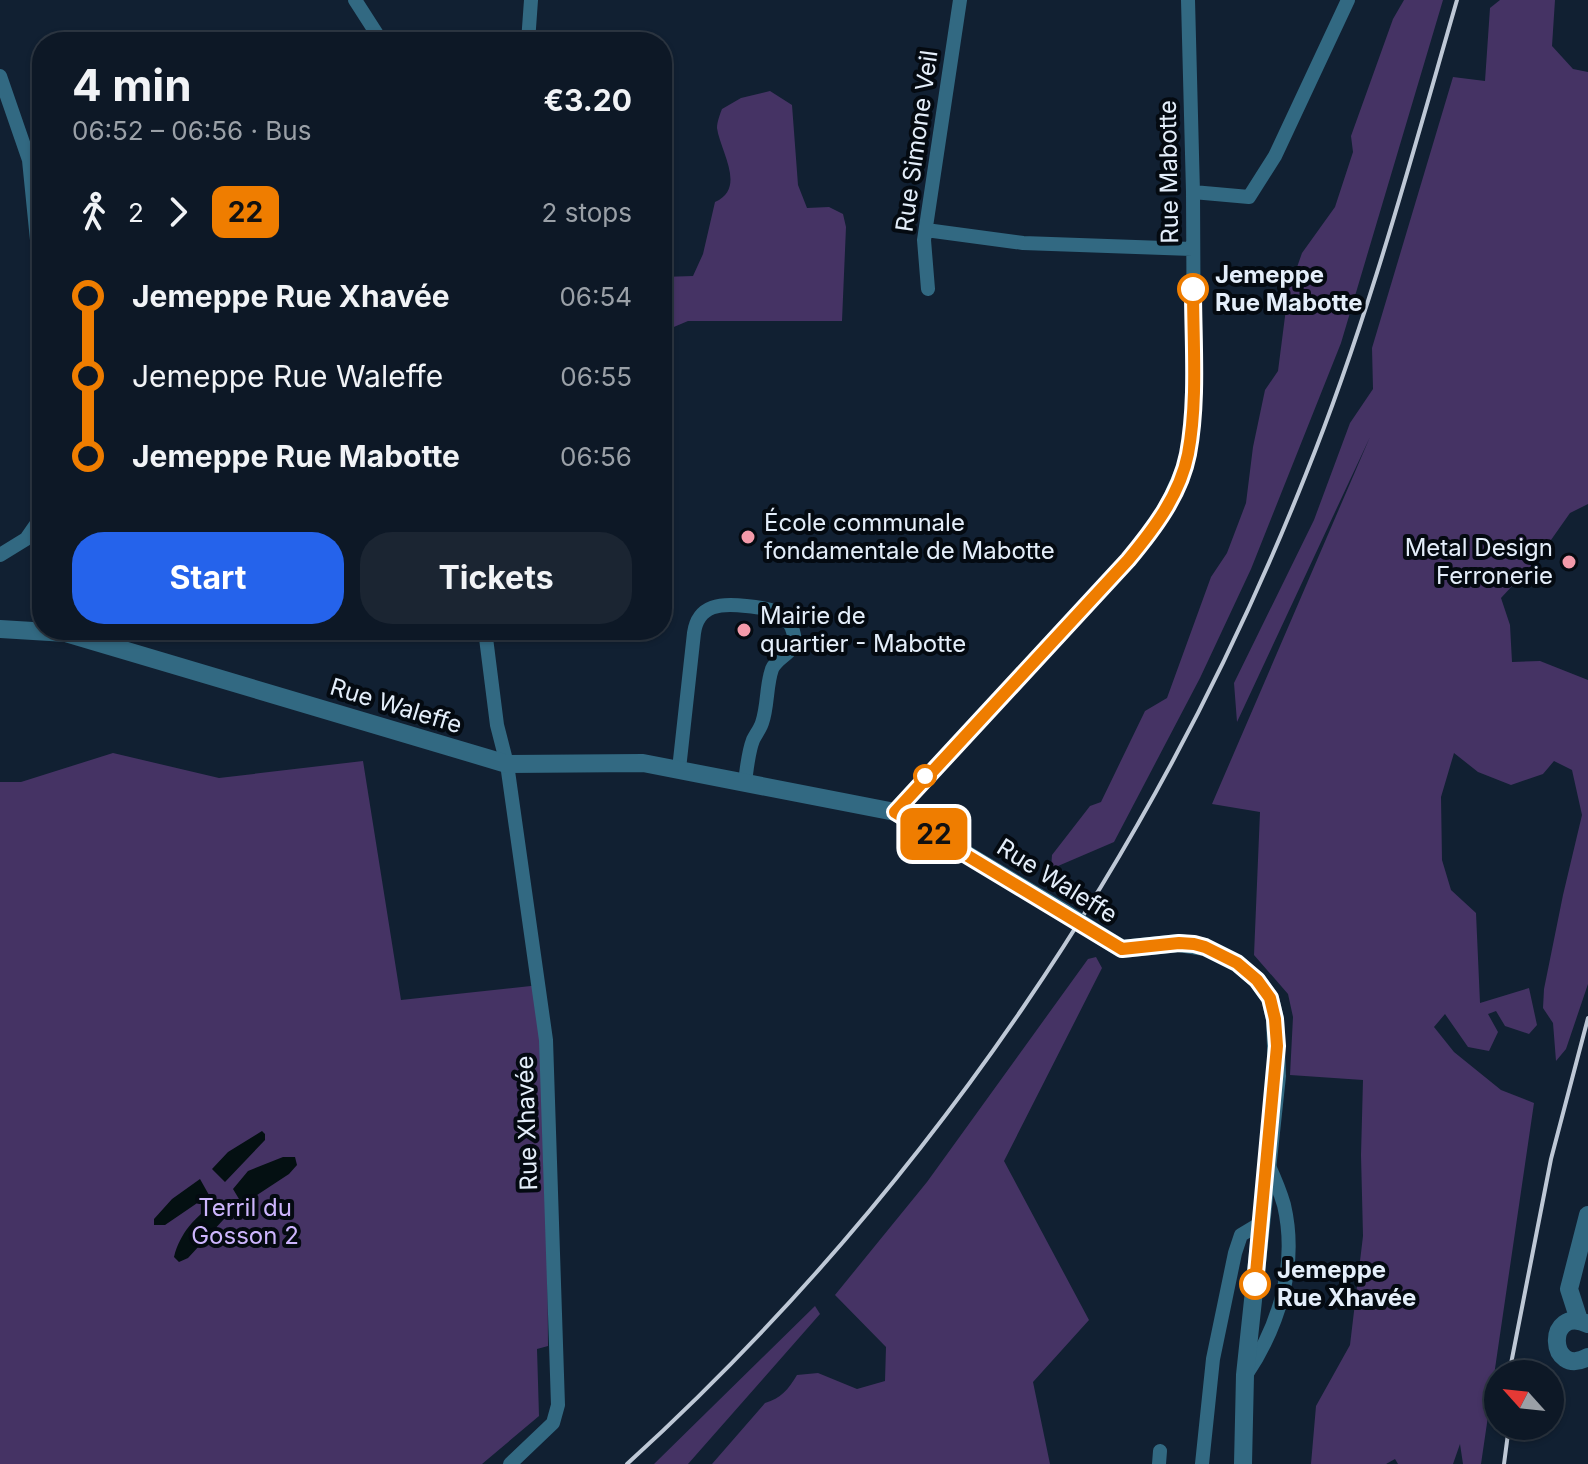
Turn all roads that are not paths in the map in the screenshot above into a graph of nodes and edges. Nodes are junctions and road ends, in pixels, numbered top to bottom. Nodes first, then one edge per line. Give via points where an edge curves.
1 (355, 0) edge
2 (531, 0) edge
3 (960, 0) edge
4 (1188, 0) edge
5 (1348, 0) edge
6 (376, 32) edge
7 (529, 32) edge
8 (0, 76) edge
9 (32, 190) edge
10 (1193, 192) junction
11 (926, 230) junction
12 (1192, 249) junction
13 (928, 289) dead end
14 (32, 530) edge
15 (0, 555) edge
16 (0, 629) edge
17 (32, 631) edge
18 (92, 640) edge
19 (486, 640) edge
20 (507, 764) junction
21 (679, 769) junction
22 (745, 782) junction
23 (895, 812) junction
24 (1267, 1161) junction
25 (1588, 1215) edge
26 (1261, 1223) junction
27 (1583, 1322) edge
28 (1588, 1357) edge
29 (1245, 1375) junction
30 (510, 1464) edge
31 (1202, 1464) edge
32 (1243, 1464) edge

1 - 6 street
2 - 7 street
3 - 11 street, Rue Simone Veil
4 - 10 street, Rue Mabotte
5 - 10 street via 1275,156 1249,197
8 - 9 street via 29,160
10 - 12 street, Rue Mabotte
11 - 12 street via 1037,244
11 - 13 street, Rue Simone Veil
12 - 23 street, Rue Mabotte via 1194,395 1188,457 1158,524
14 - 15 street
16 - 17 street, Rue Waleffe
18 - 20 street, Rue Waleffe
19 - 20 street, Rue Xhavée
20 - 21 street, Rue Waleffe via 643,763
20 - 30 street, Rue Xhavée via 546,1040 558,1405 553,1423
21 - 22 street, Rue Waleffe
21 - 22 street via 699,617 726,604 773,610 788,621 795,642 773,668
22 - 23 street, Rue Waleffe
23 - 24 street, Rue Waleffe, bridge via 1122,949 1179,943 1205,947 1257,980 1270,998 1275,1019 1277,1076
24 - 26 street
24 - 29 street via 1286,1219 1285,1288 1271,1332
25 - 27 street via 1569,1289
26 - 29 street
26 - 31 street via 1241,1235 1235,1253 1213,1359
27 - 28 street via 1565,1324 1556,1344 1568,1359
29 - 32 street

